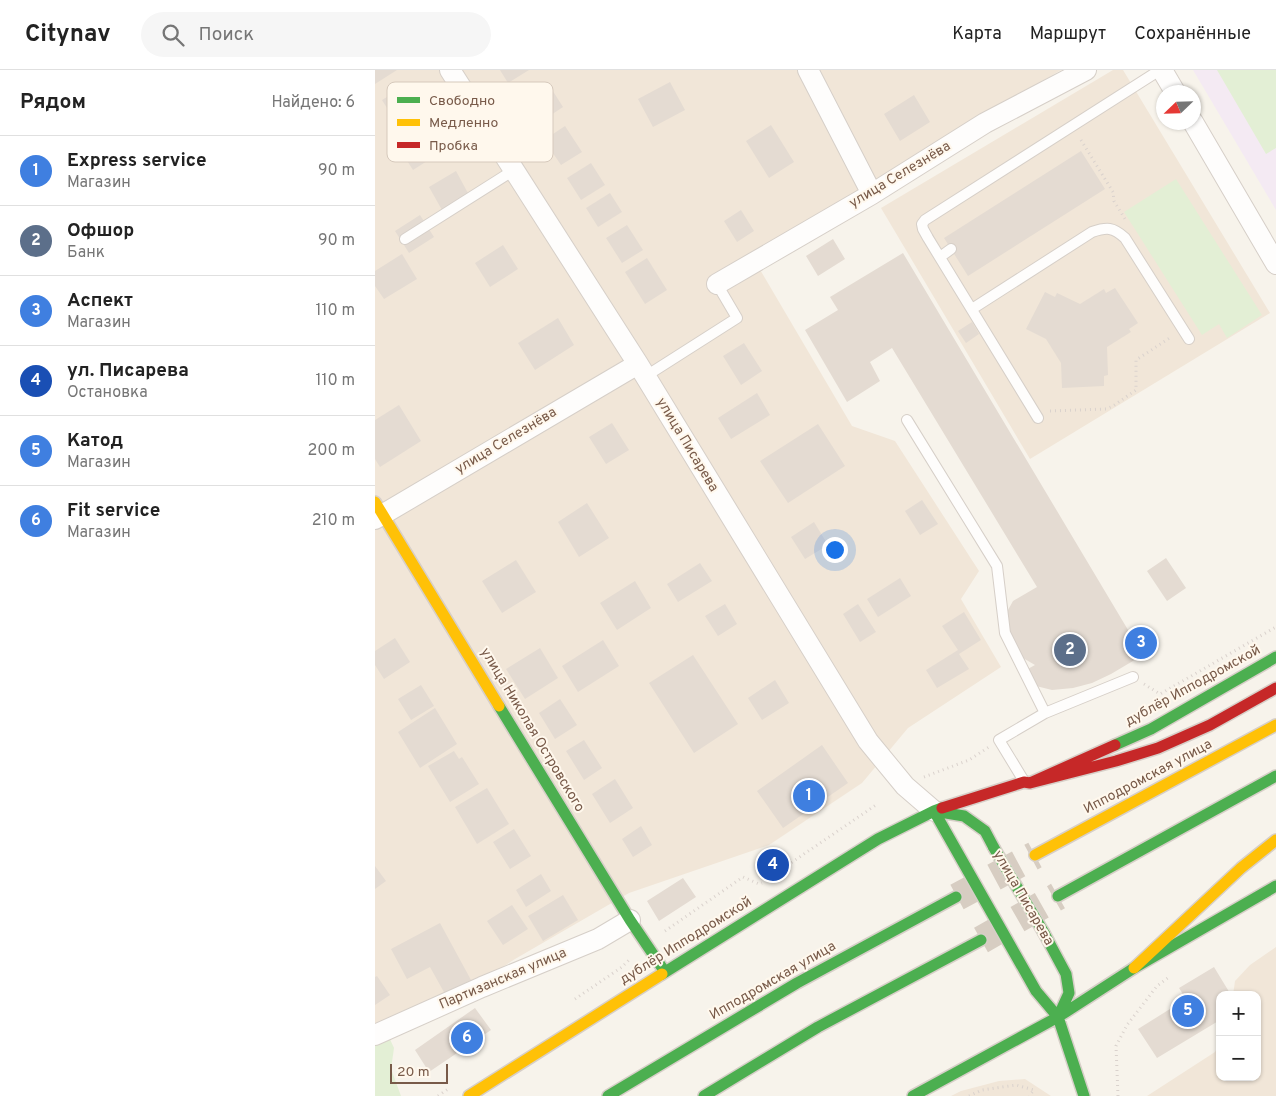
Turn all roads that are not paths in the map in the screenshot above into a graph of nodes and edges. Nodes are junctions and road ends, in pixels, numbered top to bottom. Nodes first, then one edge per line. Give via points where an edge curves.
1 (450, 70) edge
2 (808, 70) edge
3 (1086, 70) edge
4 (1161, 70) edge
5 (458, 82) edge
6 (1171, 85) edge
7 (1198, 130) edge
8 (509, 162) edge
9 (514, 170) junction
10 (872, 194) junction
11 (405, 238) dead end
12 (951, 249) dead end
13 (940, 257) junction
14 (1276, 264) edge
15 (717, 284) joint
16 (972, 309) junction
17 (1189, 339) dead end
18 (642, 370) junction
19 (1036, 415) road end
20 (907, 420) dead end
21 (378, 512) edge
22 (1276, 657) edge
23 (1133, 677) road end
24 (1276, 688) edge
25 (1045, 714) junction
26 (1276, 726) edge
27 (1276, 776) edge
28 (1027, 782) junction
29 (934, 811) junction
30 (1276, 840) edge
31 (1035, 855) tunnel mouth
32 (1276, 886) edge
33 (1058, 896) tunnel mouth
34 (956, 897) tunnel mouth
35 (630, 920) junction
36 (981, 940) tunnel mouth
37 (1134, 968) junction
38 (665, 972) junction
39 (1058, 1017) junction
40 (375, 1035) edge
41 (469, 1096) edge
42 (607, 1096) edge
43 (705, 1096) edge
44 (913, 1096) edge
45 (1084, 1096) edge

1 - 5 street, улица Писарева
2 - 10 street
3 - 10 street, улица Селезнёва via 985,123
4 - 6 street
4 - 13 lane via 925,220 923,229
7 - 14 street
8 - 9 street, улица Писарева
9 - 11 lane
9 - 18 street, улица Писарева
10 - 15 street, улица Селезнёва
12 - 13 lane
13 - 16 lane
15 - 18 lane via 737,318
16 - 17 lane via 1092,232 1109,228 1125,238
16 - 19 lane
18 - 21 street, улица Селезнёва
18 - 29 street, улица Писарева via 867,741 905,786
20 - 25 lane via 997,566 1005,633
21 - 35 main road, улица Николая Островского
22 - 28 main road, дублёр Ипподромской via 1151,729
23 - 25 lane
24 - 28 main road via 1210,726 1158,748
25 - 28 lane via 999,740
26 - 31 main road, Ипподромская улица
27 - 33 main road
28 - 29 main road, дублёр Ипподромской
29 - 38 main road, дублёр Ипподромской via 878,839
29 - 39 main road, улица Писарева via 1036,991
29 - 39 main road, улица Писарева, bridge via 964,816 985,831 1066,974 1069,993
30 - 37 main road via 1241,868
32 - 37 main road
34 - 42 main road, Ипподромская улица via 797,983
35 - 38 main road, улица Николая Островского
35 - 40 street, Партизанская улица via 598,939
36 - 43 main road via 819,1027
37 - 39 main road
38 - 41 main road, дублёр Ипподромской
39 - 44 main road
39 - 45 main road, улица Писарева

